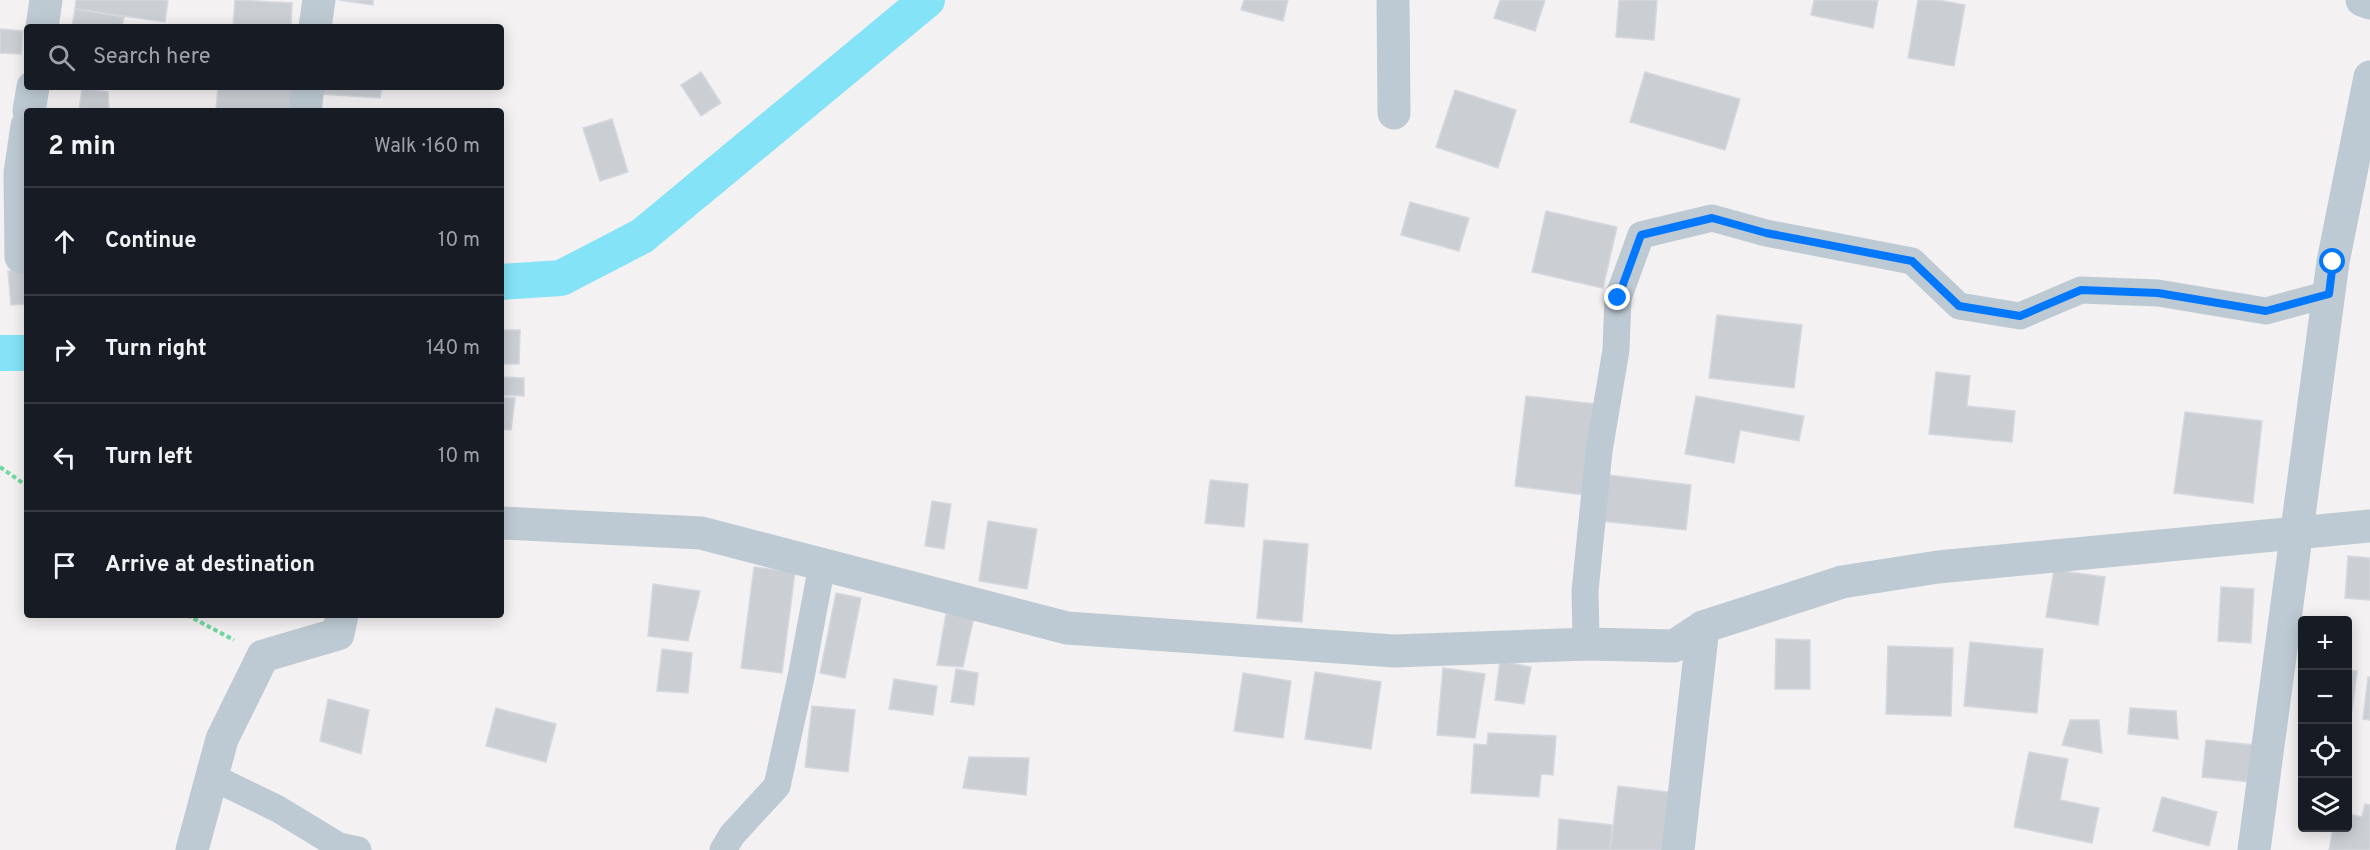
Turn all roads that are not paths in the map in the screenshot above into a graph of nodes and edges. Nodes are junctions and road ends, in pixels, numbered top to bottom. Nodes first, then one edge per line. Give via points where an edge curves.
1 (46, 0) edge
2 (319, 0) edge
3 (1394, 0) edge
4 (2362, 0) edge
5 (2370, 3) edge
6 (42, 24) edge
7 (315, 24) edge
8 (2370, 78) edge
9 (32, 90) edge
10 (308, 90) edge
11 (30, 108) edge
12 (305, 108) edge
13 (1394, 113) dead end
14 (24, 146) edge
15 (2358, 201) edge
16 (16, 257) edge
17 (2329, 294) junction
18 (504, 523) edge
19 (2370, 526) edge
20 (2298, 531) junction
21 (822, 565) junction
22 (341, 618) edge
23 (1703, 627) junction
24 (1589, 644) junction
25 (212, 777) junction
26 (192, 850) edge
27 (358, 850) edge
28 (723, 850) edge
29 (1678, 850) edge
30 (2254, 850) edge

1 - 6 street
2 - 7 street
3 - 13 street
4 - 5 street
8 - 15 street
9 - 11 street
10 - 12 street
14 - 16 street
15 - 17 street
17 - 20 street
17 - 24 street via 2266,311 2158,293 2081,290 2020,316 1959,306 1912,261 1766,233 1712,218 1641,235 1618,298 1616,350 1599,451 1586,591
18 - 21 street via 701,533
19 - 20 street
20 - 23 street via 1938,567 1842,582
20 - 30 street
21 - 24 street via 1067,628 1394,651
21 - 28 street via 777,786
22 - 25 street via 338,634 263,656 222,739
23 - 24 street via 1674,646
23 - 29 street
25 - 26 street
25 - 27 street via 278,809 339,846

